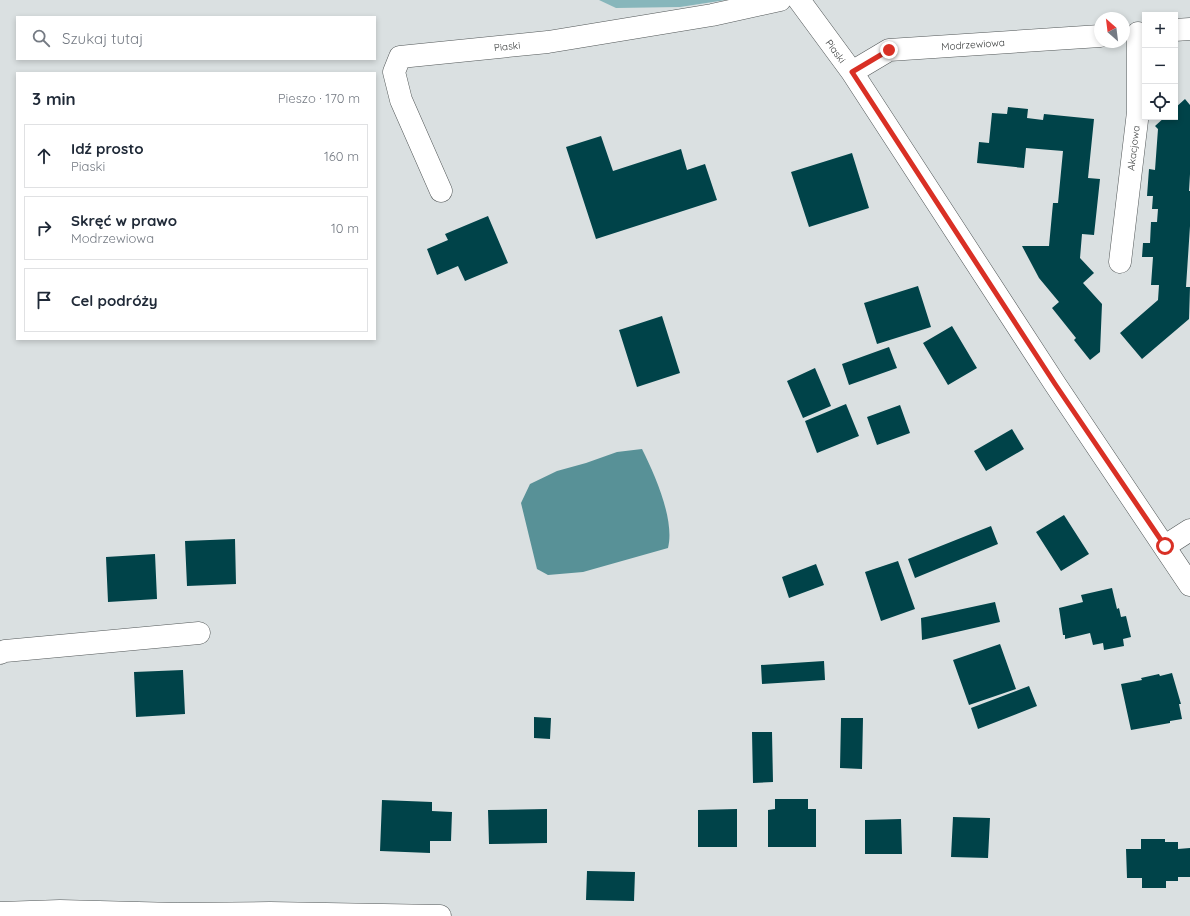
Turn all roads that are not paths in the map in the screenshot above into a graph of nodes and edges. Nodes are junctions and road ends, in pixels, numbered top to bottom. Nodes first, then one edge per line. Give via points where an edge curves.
1 (780, 0) edge
2 (799, 0) edge
3 (1190, 29) edge
4 (1178, 30) edge
5 (1136, 33) edge
6 (1094, 36) edge
7 (852, 72) junction
8 (441, 192) dead end
9 (1120, 262) dead end
10 (1190, 530) edge
11 (1165, 546) junction
12 (1190, 584) edge
13 (199, 633) dead end
14 (0, 653) edge
15 (0, 913) edge
16 (440, 916) edge

1 - 8 street, Piaski via 712,15 548,42 400,58 394,72 401,100
2 - 7 street, Piaski
3 - 4 street
5 - 9 street, Akacjowa via 1138,112
6 - 7 street, Modrzewiowa via 889,50
7 - 11 street, Piaski via 1051,377
10 - 11 street
11 - 12 street, Piaski
13 - 14 street
15 - 16 street

